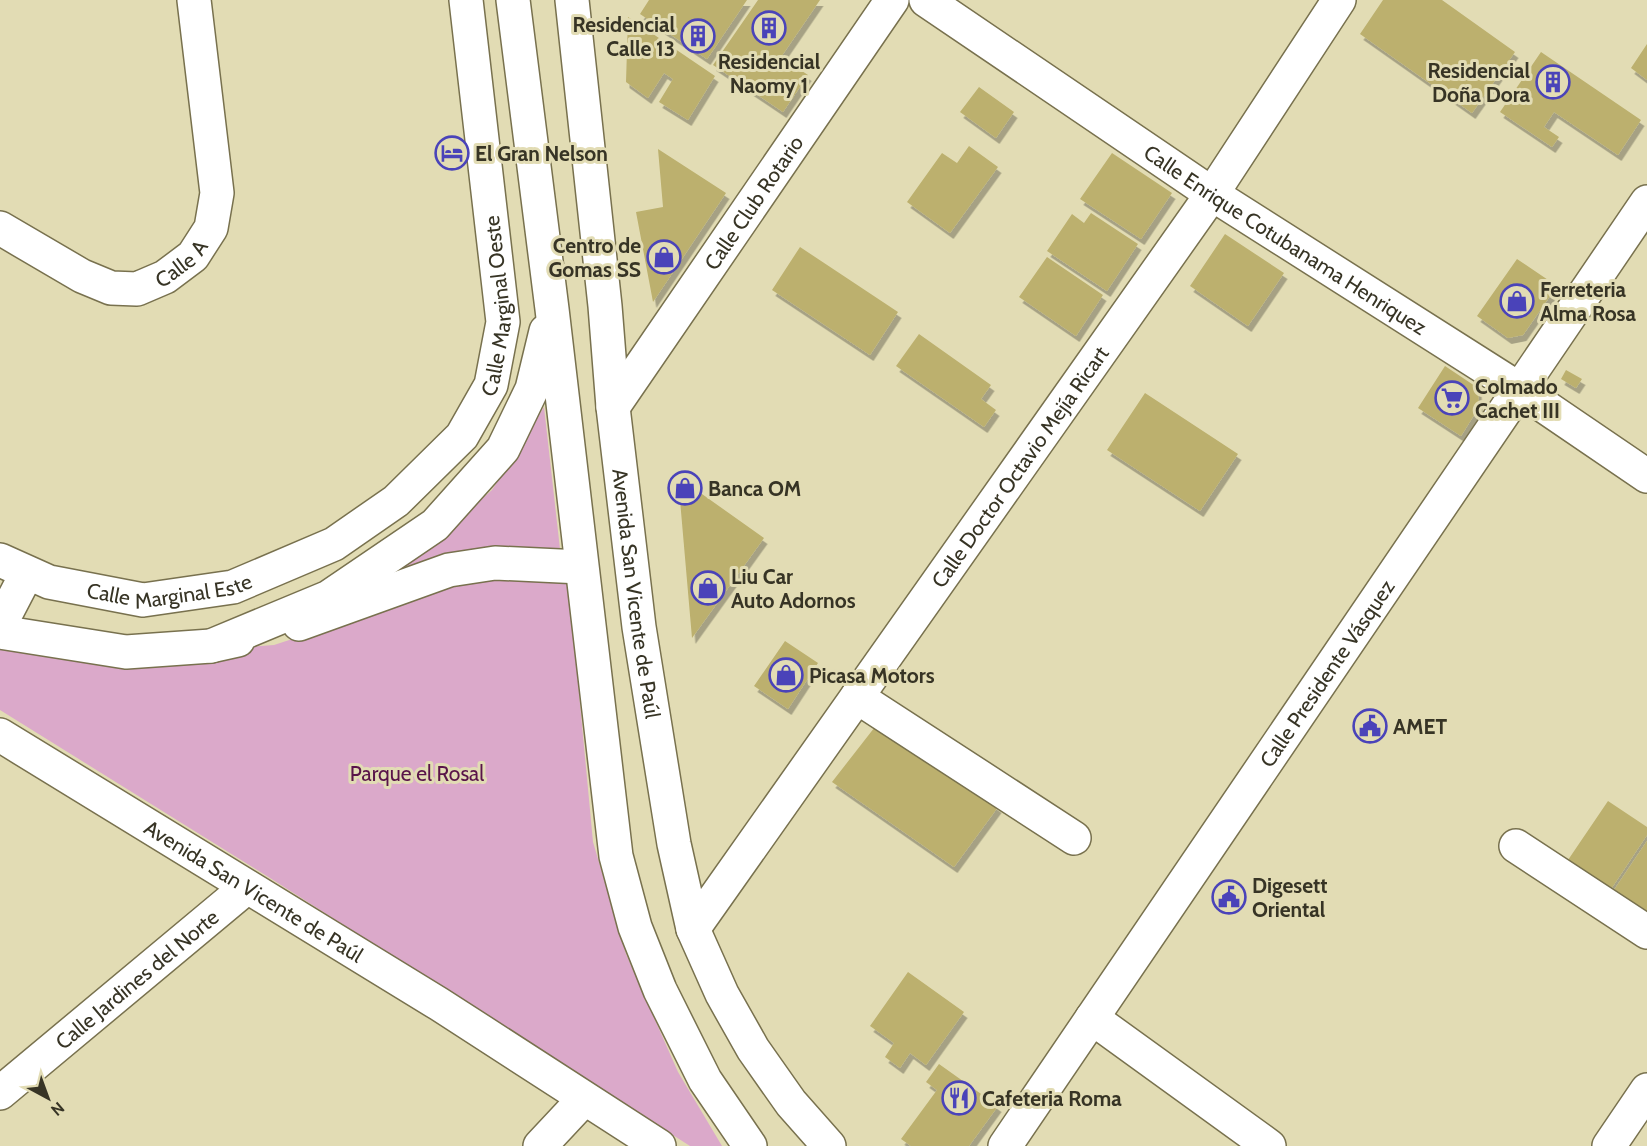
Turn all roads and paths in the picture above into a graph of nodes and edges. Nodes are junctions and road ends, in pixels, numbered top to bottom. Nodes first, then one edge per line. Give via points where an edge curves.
1 (194, 0) edge
2 (466, 0) edge
3 (513, 0) edge
4 (572, 0) edge
5 (892, 0) edge
6 (926, 0) edge
7 (1340, 0) edge
8 (1212, 194) junction
9 (1647, 202) edge
10 (0, 228) edge
11 (552, 309) junction
12 (1518, 389) junction
13 (613, 407) junction
14 (1647, 476) edge
15 (334, 544) joint
16 (14, 567) edge
17 (581, 567) junction
18 (0, 625) edge
19 (0, 632) edge
20 (210, 645) junction
21 (857, 697) junction
22 (0, 735) edge
23 (1074, 838) dead end
24 (1516, 846) dead end
25 (247, 887) junction
26 (693, 929) junction
27 (1647, 932) edge
28 (1092, 1018) junction
29 (1647, 1090) edge
30 (0, 1092) edge
31 (584, 1100) junction
32 (540, 1146) edge
33 (659, 1146) edge
34 (750, 1146) edge
35 (829, 1146) edge
36 (1005, 1146) edge
37 (1269, 1146) edge
38 (1609, 1146) edge

1 - 10 street, Calle A via 216,193 211,228 193,256 165,277 136,289 111,288 82,276
2 - 15 street, Calle Marginal Oeste via 503,322 491,385 462,436 396,501
3 - 11 street
4 - 13 street, Avenida San Vicente de Paúl
5 - 13 street, Calle Club Rotario
6 - 8 street, Calle Enrique Cotubanama Henriquez
7 - 8 street, Calle Doctor Octavio Mejía Ricart
8 - 12 street, Calle Enrique Cotubanama Henriquez
8 - 21 street, Calle Doctor Octavio Mejía Ricart
9 - 12 street, Calle Presidente Vásquez
11 - 17 street
11 - 20 street via 532,389 503,449 435,525 329,597
12 - 14 street, Calle Enrique Cotubanama Henriquez
12 - 28 street, Calle Presidente Vásquez
13 - 26 street, Avenida San Vicente de Paúl via 639,627 674,844
15 - 16 street, Calle Marginal Este via 233,586 143,600 49,582
16 - 18 street
17 - 20 street via 495,563 449,570 277,632
17 - 34 street via 616,856 635,927 660,990 705,1080
19 - 20 street via 126,652
21 - 23 street
21 - 26 street, Calle Doctor Octavio Mejía Ricart
22 - 25 street, Avenida San Vicente de Paúl
24 - 27 street
25 - 30 street, Calle Jardines del Norte
25 - 31 street, Avenida San Vicente de Paúl via 439,1004
26 - 35 street, Avenida San Vicente de Paúl via 722,994 753,1049 791,1104
28 - 36 street, Calle Presidente Vásquez
28 - 37 street
29 - 38 street
31 - 32 street
31 - 33 street, Avenida San Vicente de Paúl

